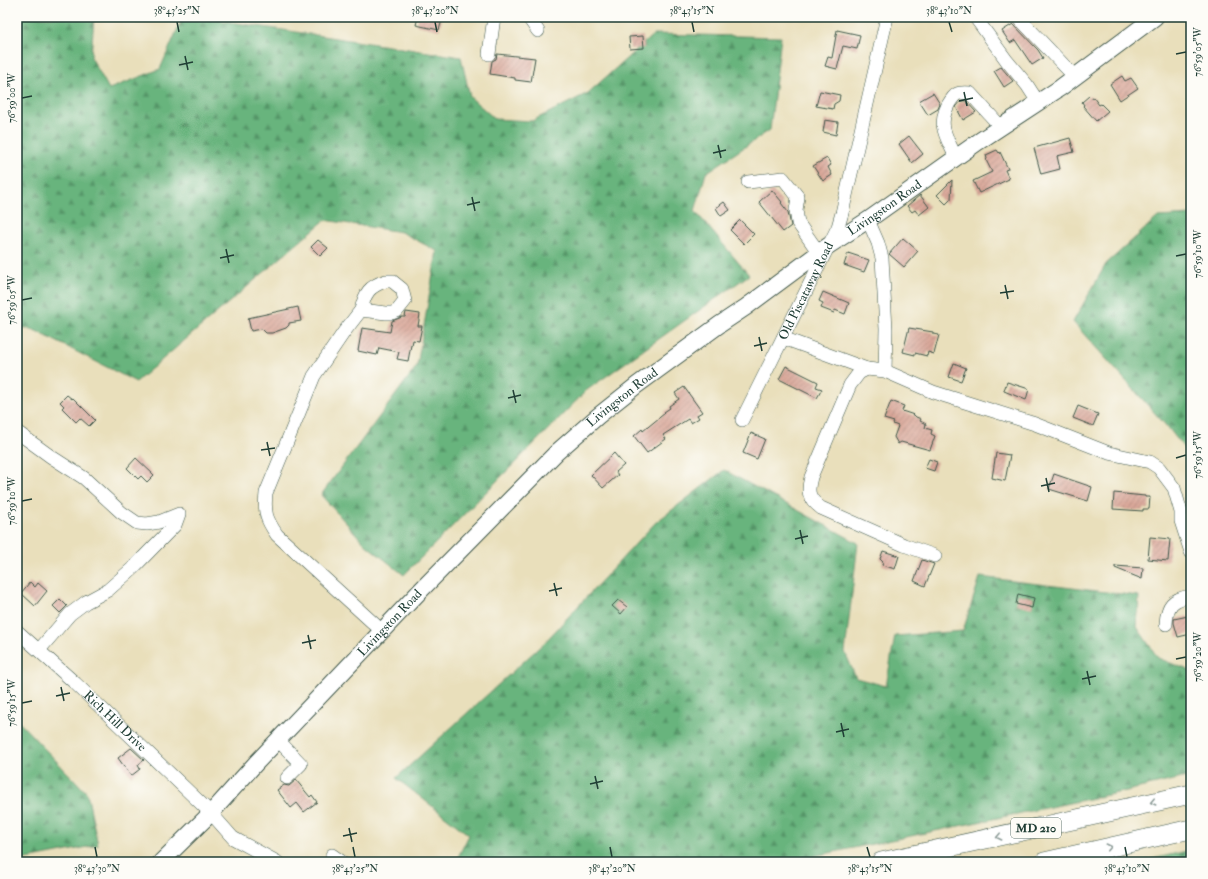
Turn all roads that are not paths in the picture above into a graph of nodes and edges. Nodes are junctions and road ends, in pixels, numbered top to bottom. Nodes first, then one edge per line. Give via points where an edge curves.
1 (494, 17) edge
2 (528, 17) edge
3 (886, 17) edge
4 (975, 17) edge
5 (1018, 17) edge
6 (1155, 17) edge
7 (538, 31) dead end
8 (489, 54) dead end
9 (1075, 77) junction
10 (1038, 102) junction
11 (1001, 127) junction
12 (956, 158) junction
13 (748, 182) dead end
14 (868, 220) junction
15 (824, 250) junction
16 (361, 310) dead end
17 (783, 338) junction
18 (867, 370) junction
19 (885, 371) junction
20 (742, 420) dead end
21 (17, 432) edge
22 (1191, 552) edge
23 (935, 556) dead end
24 (1191, 596) edge
25 (1166, 624) dead end
26 (17, 631) edge
27 (382, 631) junction
28 (39, 650) junction
29 (278, 740) junction
30 (287, 778) dead end
31 (1191, 794) edge
32 (211, 813) junction
33 (1191, 829) edge
34 (161, 862) edge
35 (277, 862) edge
36 (881, 862) edge
37 (1044, 862) edge

1 - 8 street
2 - 7 street
3 - 15 street, Old Piscataway Road via 842,213 838,227
4 - 10 street
5 - 9 street
6 - 9 main road, Livingston Road
9 - 10 main road, Livingston Road
10 - 11 main road, Livingston Road
11 - 12 main road, Livingston Road
11 - 12 street via 970,93 960,92 952,98 942,122
12 - 14 main road, Livingston Road
13 - 15 street via 783,178 798,197 798,223
14 - 15 main road, Livingston Road
14 - 19 street via 882,258 886,329
15 - 17 street, Old Piscataway Road
15 - 27 main road, Livingston Road via 644,380 556,452
16 - 27 street via 314,376 266,493 265,508 268,521 277,534
17 - 18 street
17 - 20 street, Old Piscataway Road
18 - 19 street
18 - 23 street via 859,373 850,385 811,477 809,495 821,508
19 - 22 street via 933,392 1035,424 1109,453 1150,462 1159,468 1174,488
21 - 28 street via 84,478 121,512 137,522 159,522 179,514 175,525 133,568 108,590 70,614
24 - 25 street via 1180,598 1172,604 1167,612
26 - 28 street, Rich Hill Drive
27 - 29 main road, Livingston Road
28 - 32 street, Rich Hill Drive
29 - 30 street via 301,764
29 - 32 main road, Livingston Road
31 -> 36 highway, MD 210
32 - 34 main road, Livingston Road
32 - 35 street, Rich Hill Drive via 233,838
37 -> 33 highway

